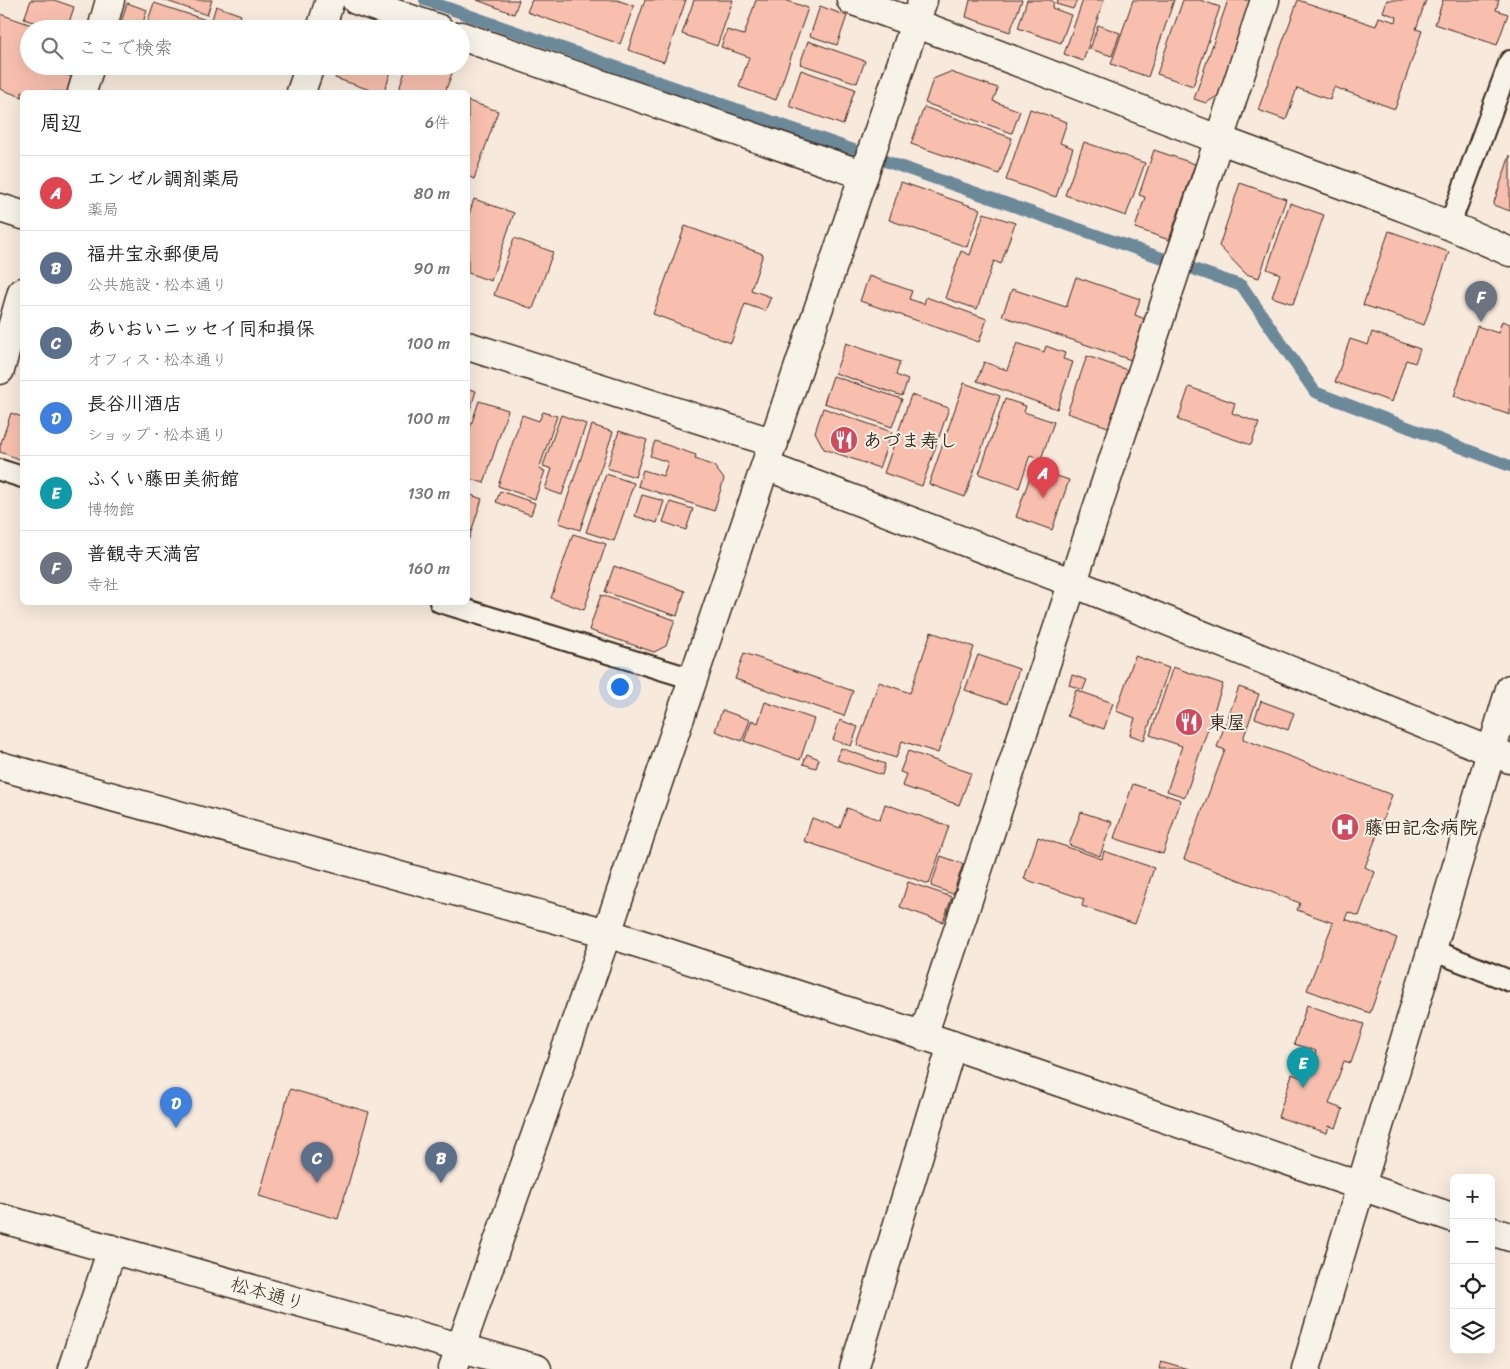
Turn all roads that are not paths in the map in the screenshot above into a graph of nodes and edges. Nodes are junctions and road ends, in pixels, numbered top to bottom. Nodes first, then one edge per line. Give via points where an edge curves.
1 (110, 0) edge
2 (330, 0) edge
3 (356, 0) edge
4 (851, 0) edge
5 (1264, 0) edge
6 (920, 11) edge
7 (104, 20) edge
8 (324, 20) edge
9 (413, 20) edge
10 (470, 39) edge
11 (1510, 61) edge
12 (87, 75) edge
13 (307, 75) edge
14 (83, 90) edge
15 (303, 90) edge
16 (1219, 139) junction
17 (870, 159) junction
18 (0, 208) edge
19 (20, 214) edge
20 (1450, 224) junction
21 (1510, 252) edge
22 (20, 299) edge
23 (470, 347) edge
24 (0, 370) edge
25 (770, 454) junction
26 (0, 470) edge
27 (20, 475) edge
28 (1073, 583) junction
29 (450, 605) edge
30 (694, 679) junction
31 (1510, 689) edge
32 (1501, 755) edge
33 (0, 766) edge
34 (607, 933) junction
35 (1432, 950) junction
36 (1510, 981) edge
37 (923, 1036) junction
38 (952, 1045) junction
39 (1361, 1186) junction
40 (1450, 1217) edge
41 (0, 1218) edge
42 (1495, 1232) edge
43 (1510, 1237) edge
44 (112, 1249) junction
45 (456, 1358) edge
46 (72, 1369) edge
47 (537, 1369) edge
48 (854, 1369) edge
49 (1306, 1369) edge

1 - 7 street
2 - 8 street
3 - 9 street
4 - 6 street
5 - 16 street
6 - 16 street
6 - 17 street
10 - 17 street
11 - 20 lane
12 - 14 street
13 - 15 street
16 - 20 street
16 - 28 street
17 - 25 street
18 - 19 street
20 - 21 street
22 - 24 street
23 - 25 street
25 - 28 street
25 - 30 street
26 - 27 lane
28 - 32 street
28 - 37 street
29 - 30 lane
30 - 34 street
31 - 32 street
32 - 35 street
33 - 34 street
34 - 37 street
34 - 45 street
35 - 36 lane
35 - 39 street
37 - 38 street
38 - 39 street
38 - 48 street
39 - 40 street
39 - 49 street
41 - 44 street, 松本通り
42 - 43 street
44 - 45 street, 松本通り
44 - 46 street
45 - 47 street, 松本通り

